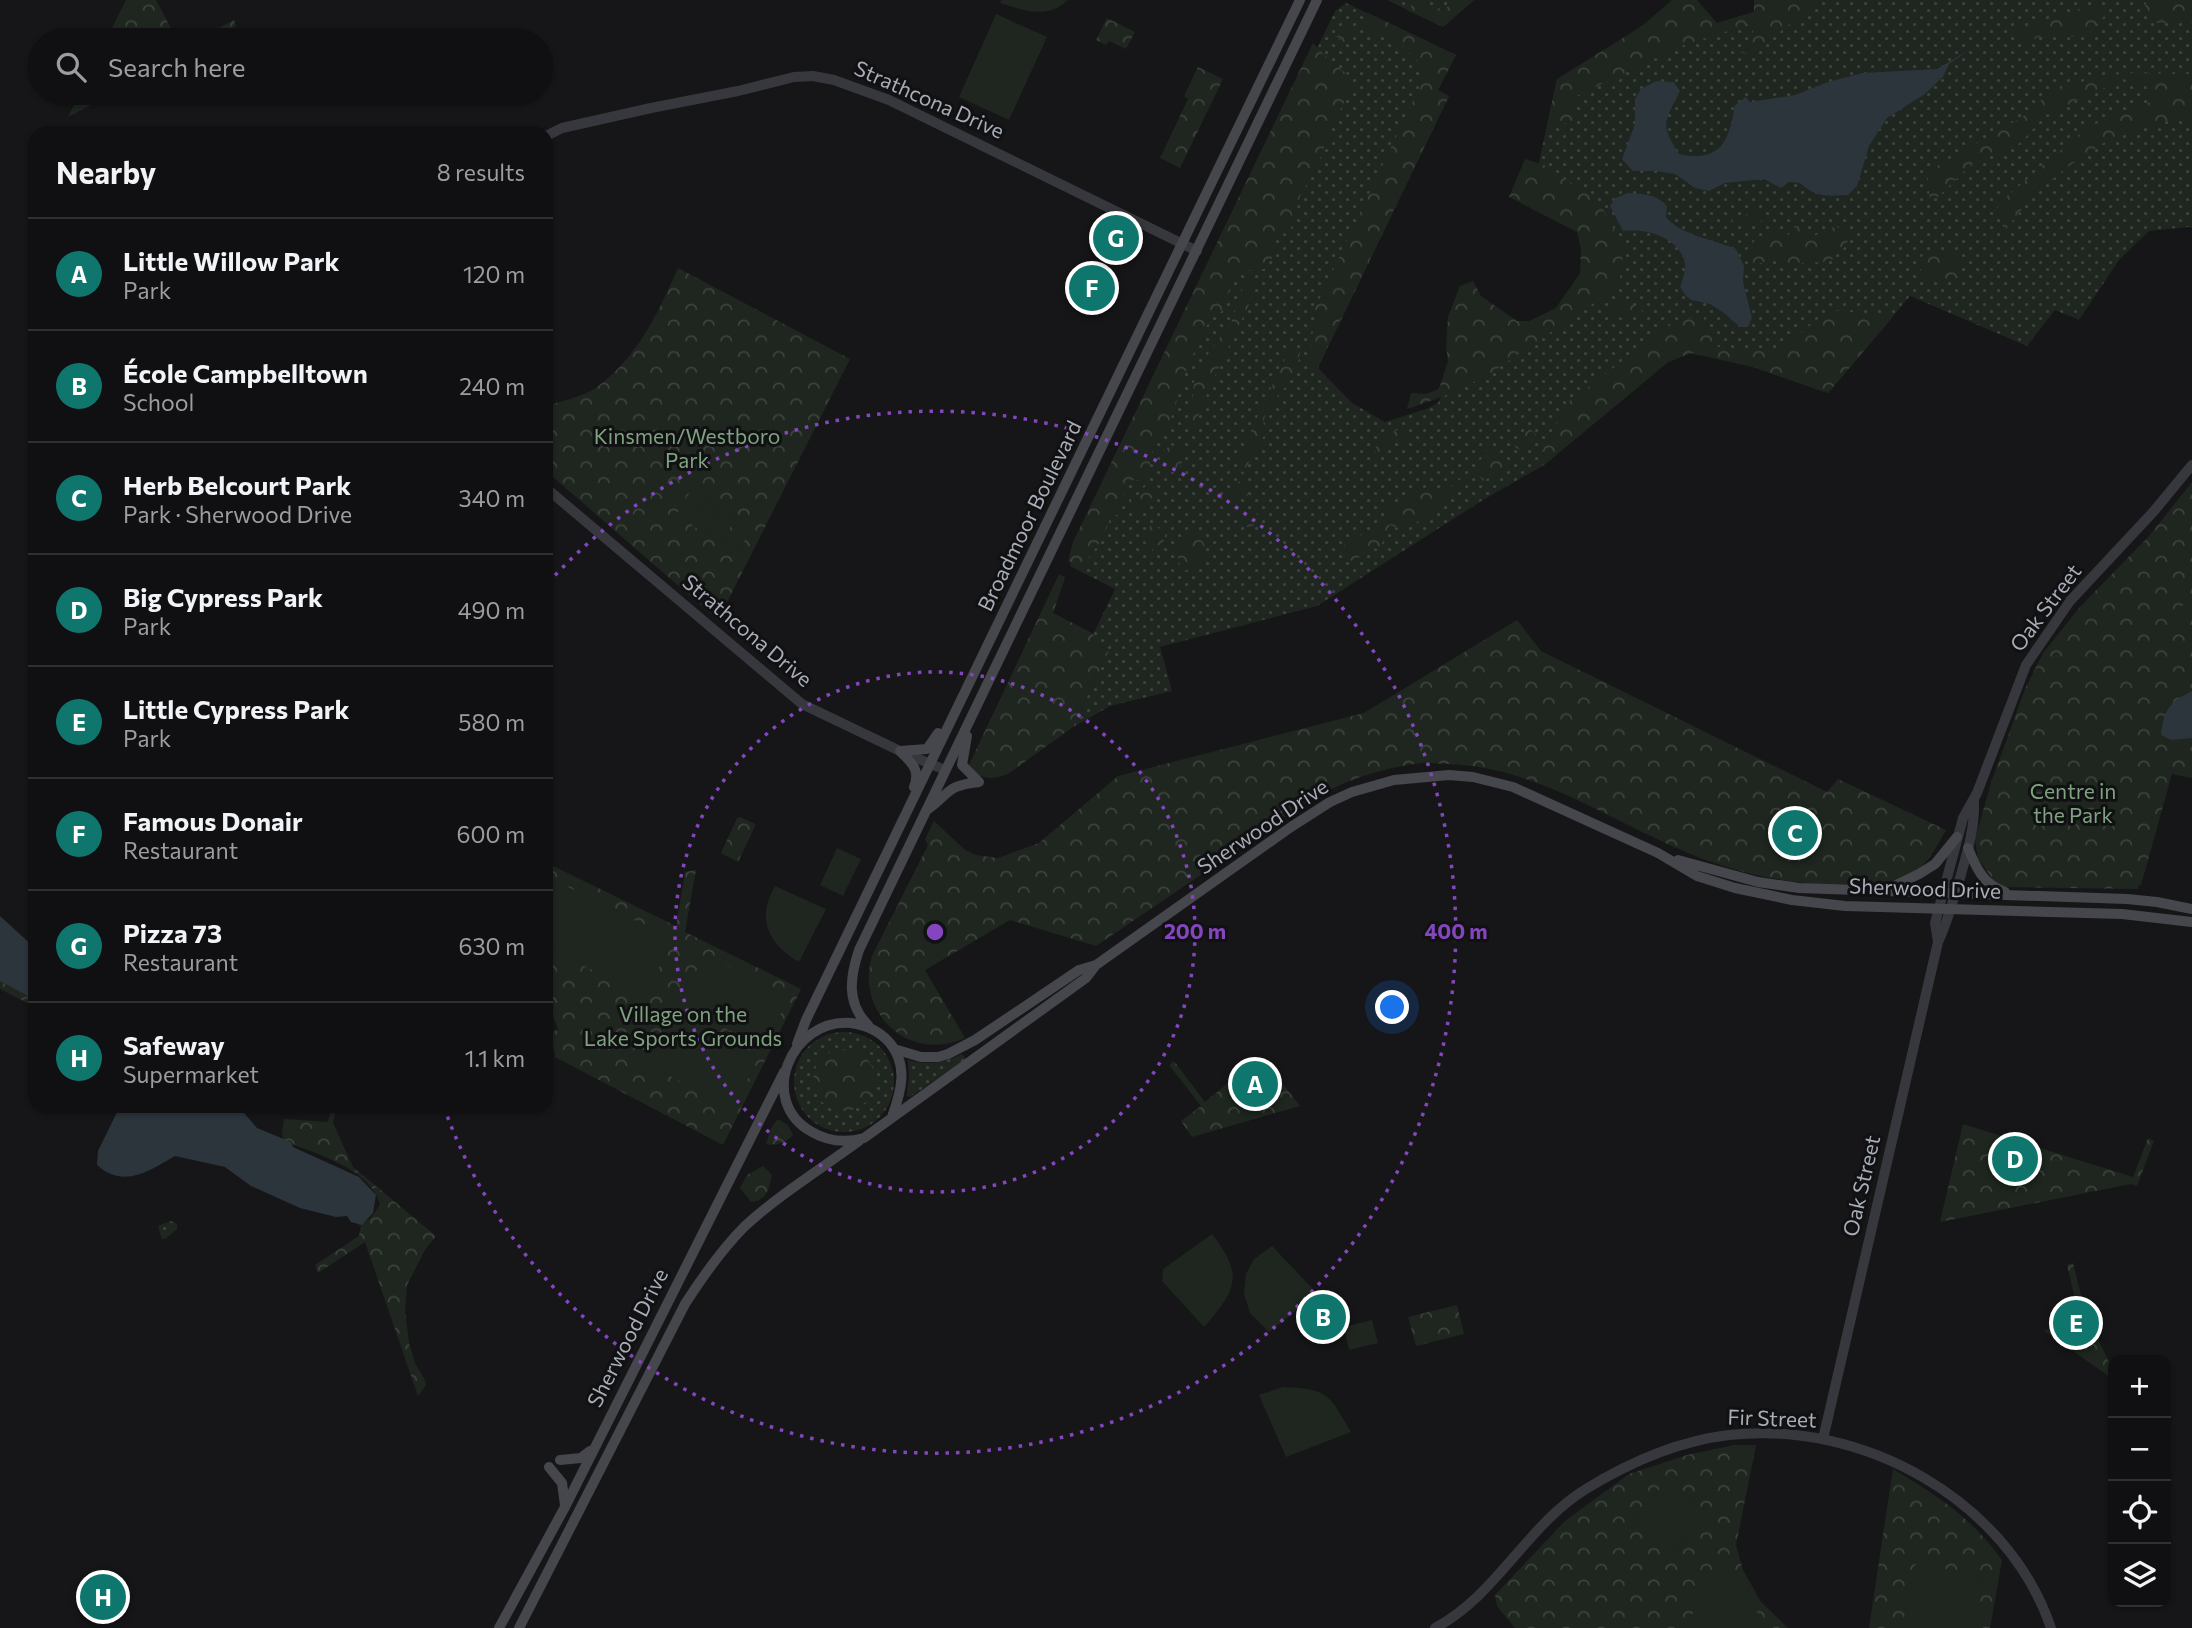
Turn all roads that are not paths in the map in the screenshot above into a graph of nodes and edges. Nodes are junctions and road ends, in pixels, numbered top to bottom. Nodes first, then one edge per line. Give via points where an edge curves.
1 (1300, 0) edge
2 (1317, 0) edge
3 (553, 132) edge
4 (1182, 243) junction
5 (1197, 251) junction
6 (2192, 465) edge
7 (553, 494) edge
8 (973, 677) junction
9 (973, 713) junction
10 (900, 751) junction
11 (931, 764) junction
12 (945, 770) junction
13 (1974, 801) junction
14 (925, 811) junction
15 (905, 817) junction
16 (1957, 837) junction
17 (1968, 848) junction
18 (1665, 857) junction
19 (1882, 891) junction
20 (1944, 892) junction
21 (1956, 893) junction
22 (2014, 895) junction
23 (1939, 909) junction
24 (1952, 909) junction
25 (2192, 909) edge
26 (2192, 922) edge
27 (1938, 942) junction
28 (1096, 965) junction
29 (869, 1027) junction
30 (795, 1048) junction
31 (894, 1049) junction
32 (789, 1064) junction
33 (892, 1117) junction
34 (864, 1138) junction
35 (1823, 1439) junction
36 (595, 1447) junction
37 (560, 1460) dead end
38 (549, 1467) dead end
39 (565, 1507) junction
40 (499, 1628) edge
41 (519, 1628) edge
42 (1435, 1628) edge
43 (2051, 1628) edge

1 - 4 main road, Broadmoor Boulevard
2 - 5 main road, Broadmoor Boulevard
3 - 4 street, Strathcona Drive via 772,81 814,76 889,100
4 - 5 street, Strathcona Drive
4 - 8 main road, Broadmoor Boulevard
5 - 9 main road, Broadmoor Boulevard
6 - 13 street, Oak Street via 2070,601 2026,666
7 - 10 street, Strathcona Drive via 802,704
8 - 10 main road via 956,698 933,743 927,749
8 - 11 main road, Broadmoor Boulevard
9 - 12 main road, Broadmoor Boulevard
9 - 14 main road via 962,765 979,782 952,787
10 - 11 street, Strathcona Drive
10 - 15 main road via 917,775
11 - 12 street, Strathcona Drive
11 - 15 main road, Broadmoor Boulevard
12 - 14 main road, Broadmoor Boulevard
13 - 16 street, Oak Street via 1962,818
13 - 17 street, Oak Street
14 - 29 main road, Broadmoor Boulevard via 851,974 856,1009
15 - 30 main road, Broadmoor Boulevard
16 - 19 main road via 1935,864
16 - 20 street, Oak Street
17 - 21 street, Oak Street
17 - 22 main road via 1983,879
18 - 19 main road, Sherwood Drive via 1799,888
18 - 23 main road, Sherwood Drive via 1698,876 1792,900
18 - 28 main road, Sherwood Drive via 1549,802 1490,780 1449,775 1394,780 1330,802
19 - 20 main road, Sherwood Drive
20 - 21 main road, Sherwood Drive
20 - 23 street, Oak Street
21 - 22 main road, Sherwood Drive
21 - 24 street, Oak Street
22 - 25 main road, Sherwood Drive via 2127,899
23 - 24 main road, Sherwood Drive
23 - 27 street, Oak Street via 1935,923
24 - 26 main road, Sherwood Drive via 2122,914
24 - 27 street, Oak Street
27 - 35 street, Oak Street
28 - 31 main road, Sherwood Drive via 1079,970 948,1054 921,1057
28 - 33 main road, Sherwood Drive via 1067,993
29 - 30 main road via 830,1025
29 - 31 main road
30 - 32 main road
31 - 33 main road via 903,1078
32 - 34 main road via 785,1096 800,1124 834,1141
32 - 36 main road, Sherwood Drive
33 - 34 main road
34 - 41 main road, Sherwood Drive via 761,1213 708,1269 685,1304
35 - 42 street, Fir Street via 1731,1435 1699,1440 1627,1465 1566,1503 1477,1597
35 - 43 street, Fir Street via 1906,1467 1974,1513 2017,1562
36 - 37 main road via 581,1458
36 - 39 main road, Sherwood Drive
38 - 39 main road via 562,1483
39 - 40 main road, Sherwood Drive

